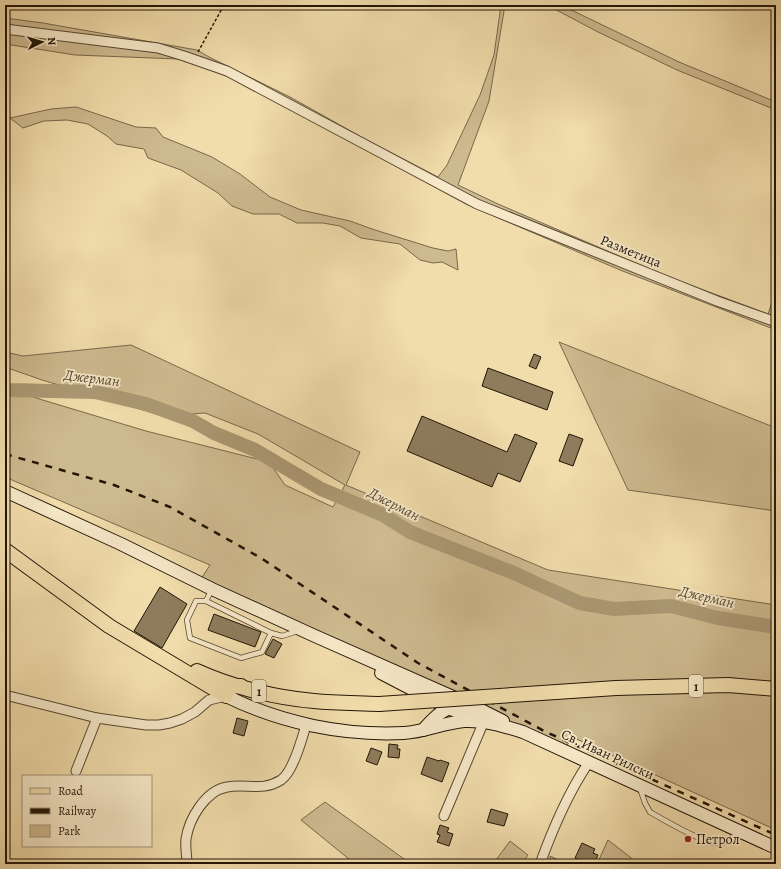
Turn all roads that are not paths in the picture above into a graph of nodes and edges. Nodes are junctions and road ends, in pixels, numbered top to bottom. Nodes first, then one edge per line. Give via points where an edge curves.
1 (5, 29) edge
2 (776, 322) edge
3 (5, 491) edge
4 (5, 549) edge
5 (212, 589) junction
6 (206, 601) junction
7 (301, 630) junction
8 (271, 633) junction
9 (315, 636) junction
10 (146, 648) junction
11 (242, 686) junction
12 (776, 689) edge
13 (5, 696) edge
14 (226, 696) junction
15 (471, 704) junction
16 (448, 708) junction
17 (97, 718) junction
18 (484, 721) junction
19 (306, 725) junction
20 (421, 731) junction
21 (524, 732) junction
22 (589, 762) junction
23 (76, 771) dead end
24 (639, 785) junction
25 (444, 816) dead end
26 (741, 832) junction
27 (776, 848) edge
28 (188, 864) edge
29 (540, 864) edge

1 - 2 street, Разметица via 158,48 194,59 233,74 477,204
3 - 5 street
4 - 10 main road, 1 via 109,626
5 - 6 lane
5 - 7 street
6 - 8 lane
6 - 8 lane via 196,601 187,620 190,638 242,658 262,652
7 - 8 lane via 282,636
7 - 9 street
9 - 15 street
9 - 16 street
10 - 11 main road, 1 via 207,676
10 - 14 main road
11 - 12 main road, 1, bridge via 312,701 378,704 616,688 728,686
11 - 14 main road via 228,689
13 - 17 street
14 - 17 street via 209,700 195,712 164,724 146,725
14 - 19 street, Св. Иван Рилски via 266,713
15 - 16 street
15 - 21 street
16 - 18 street
16 - 20 street
17 - 23 street
18 - 20 street, Св. Иван Рилски via 464,721
18 - 21 street, Св. Иван Рилски
18 - 25 street
19 - 20 street, Св. Иван Рилски via 365,732
19 - 28 street via 292,765 282,779 262,787 227,787 208,796 197,810 189,827 186,841
21 - 22 street, Св. Иван Рилски
22 - 24 street, Св. Иван Рилски
22 - 29 street via 578,778 552,832
24 - 26 street, Св. Иван Рилски
24 - 26 lane via 650,812 705,840 716,844
26 - 27 street, Св. Иван Рилски

